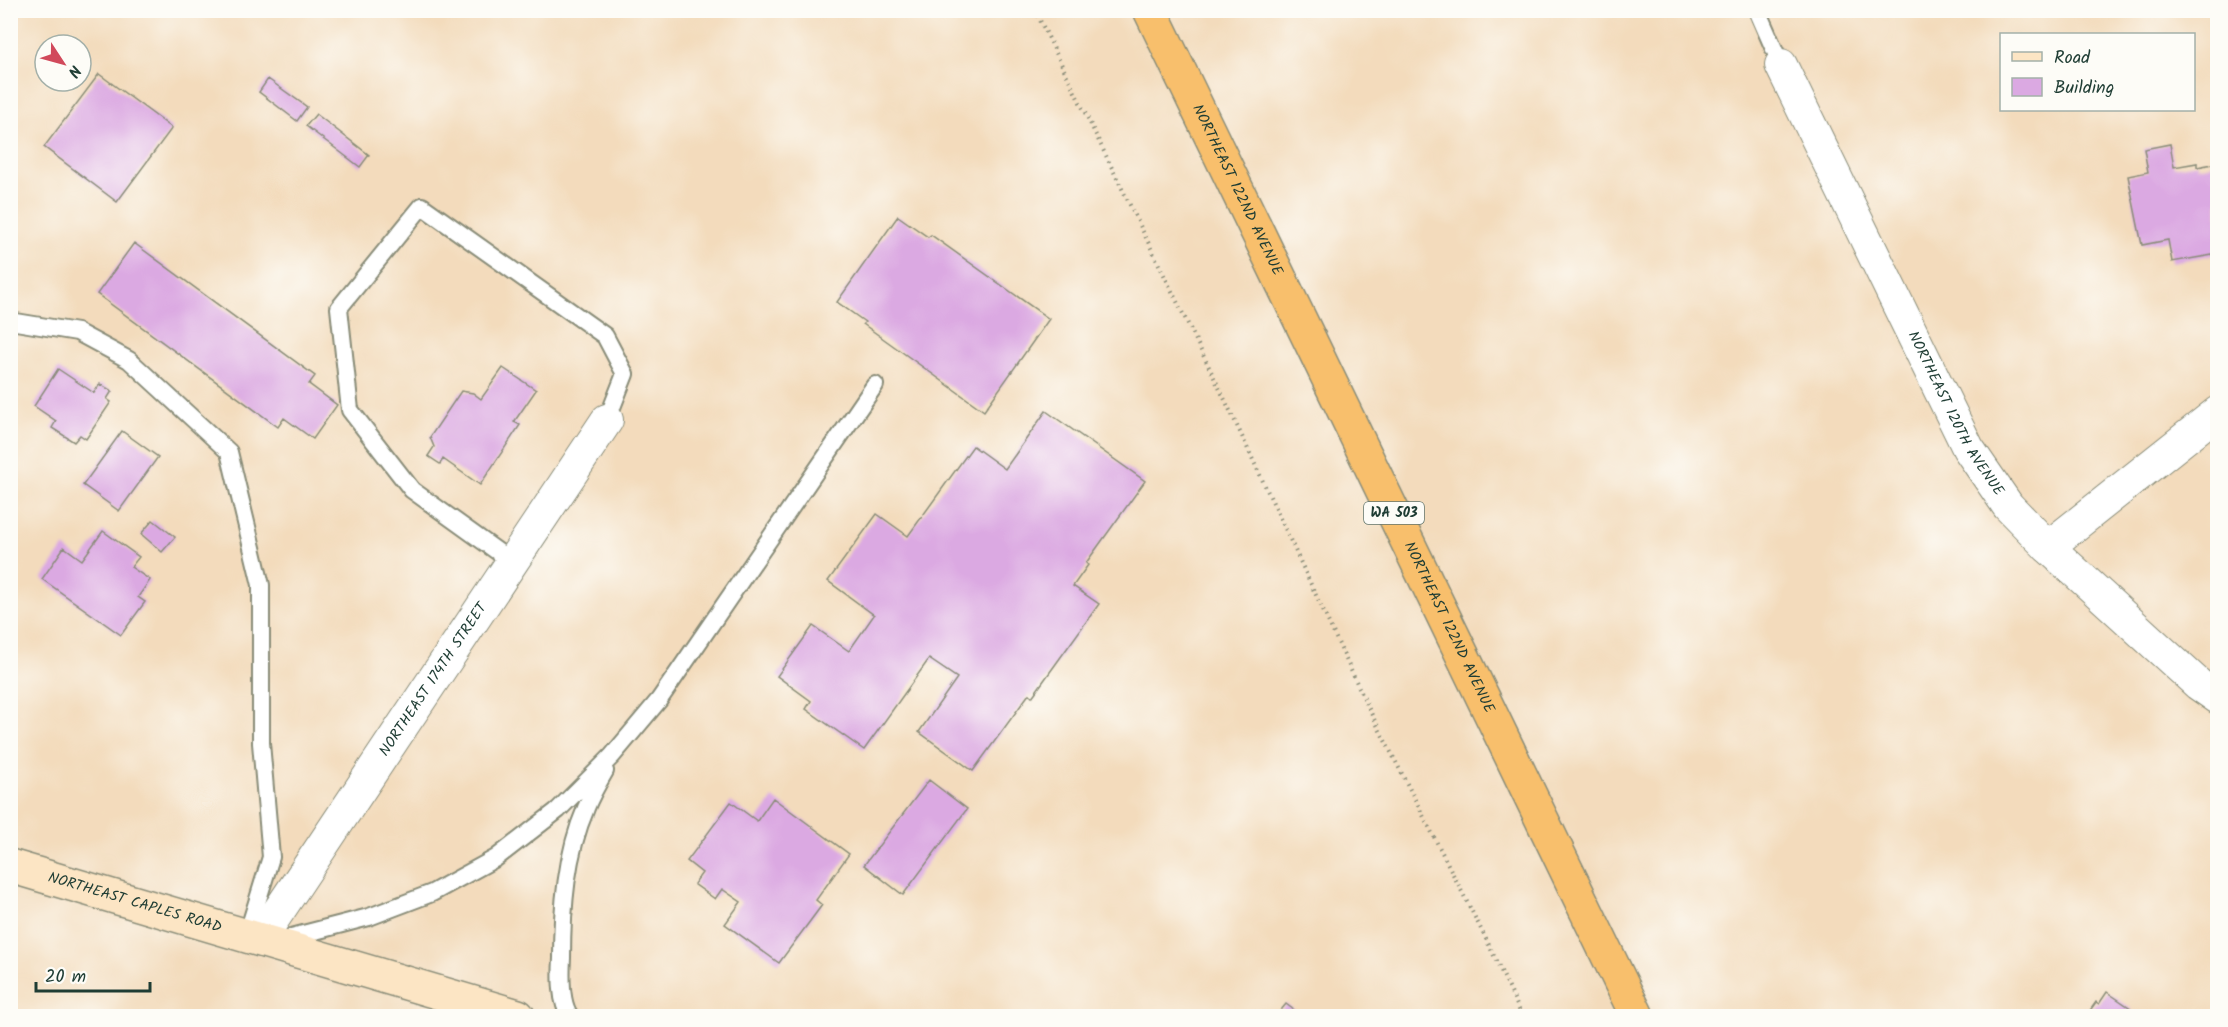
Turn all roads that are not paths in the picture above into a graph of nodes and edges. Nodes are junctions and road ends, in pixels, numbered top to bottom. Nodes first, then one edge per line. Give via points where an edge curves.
1 (1150, 10) edge
2 (1757, 10) edge
3 (1781, 64) joint
4 (10, 321) edge
5 (874, 385) dead end
6 (2217, 412) edge
7 (607, 420) joint
8 (2048, 547) junction
9 (512, 562) junction
10 (2217, 698) edge
11 (612, 756) junction
12 (10, 866) edge
13 (259, 939) junction
14 (518, 1017) edge
15 (570, 1017) edge
16 (1636, 1017) edge

1 - 16 highway, NORTHEAST 122ND AVENUE / WA 503
2 - 3 lane
3 - 8 street, NORTHEAST 120TH AVENUE via 1968,448 2008,506
4 - 13 lane via 77,332 129,360 229,452 261,585 261,743 271,856
5 - 11 lane via 658,700
6 - 8 street
7 - 9 street, NORTHEAST 174TH STREET
7 - 9 lane via 625,374 605,336 422,206 339,308 350,410 412,490
8 - 10 street, NORTHEAST 120TH AVENUE
9 - 13 street, NORTHEAST 174TH STREET
11 - 13 lane via 558,810 496,858 432,893 369,917
11 - 15 lane via 585,810 570,862 562,916 561,975
12 - 13 main road, NORTHEAST CAPLES ROAD
13 - 14 main road

